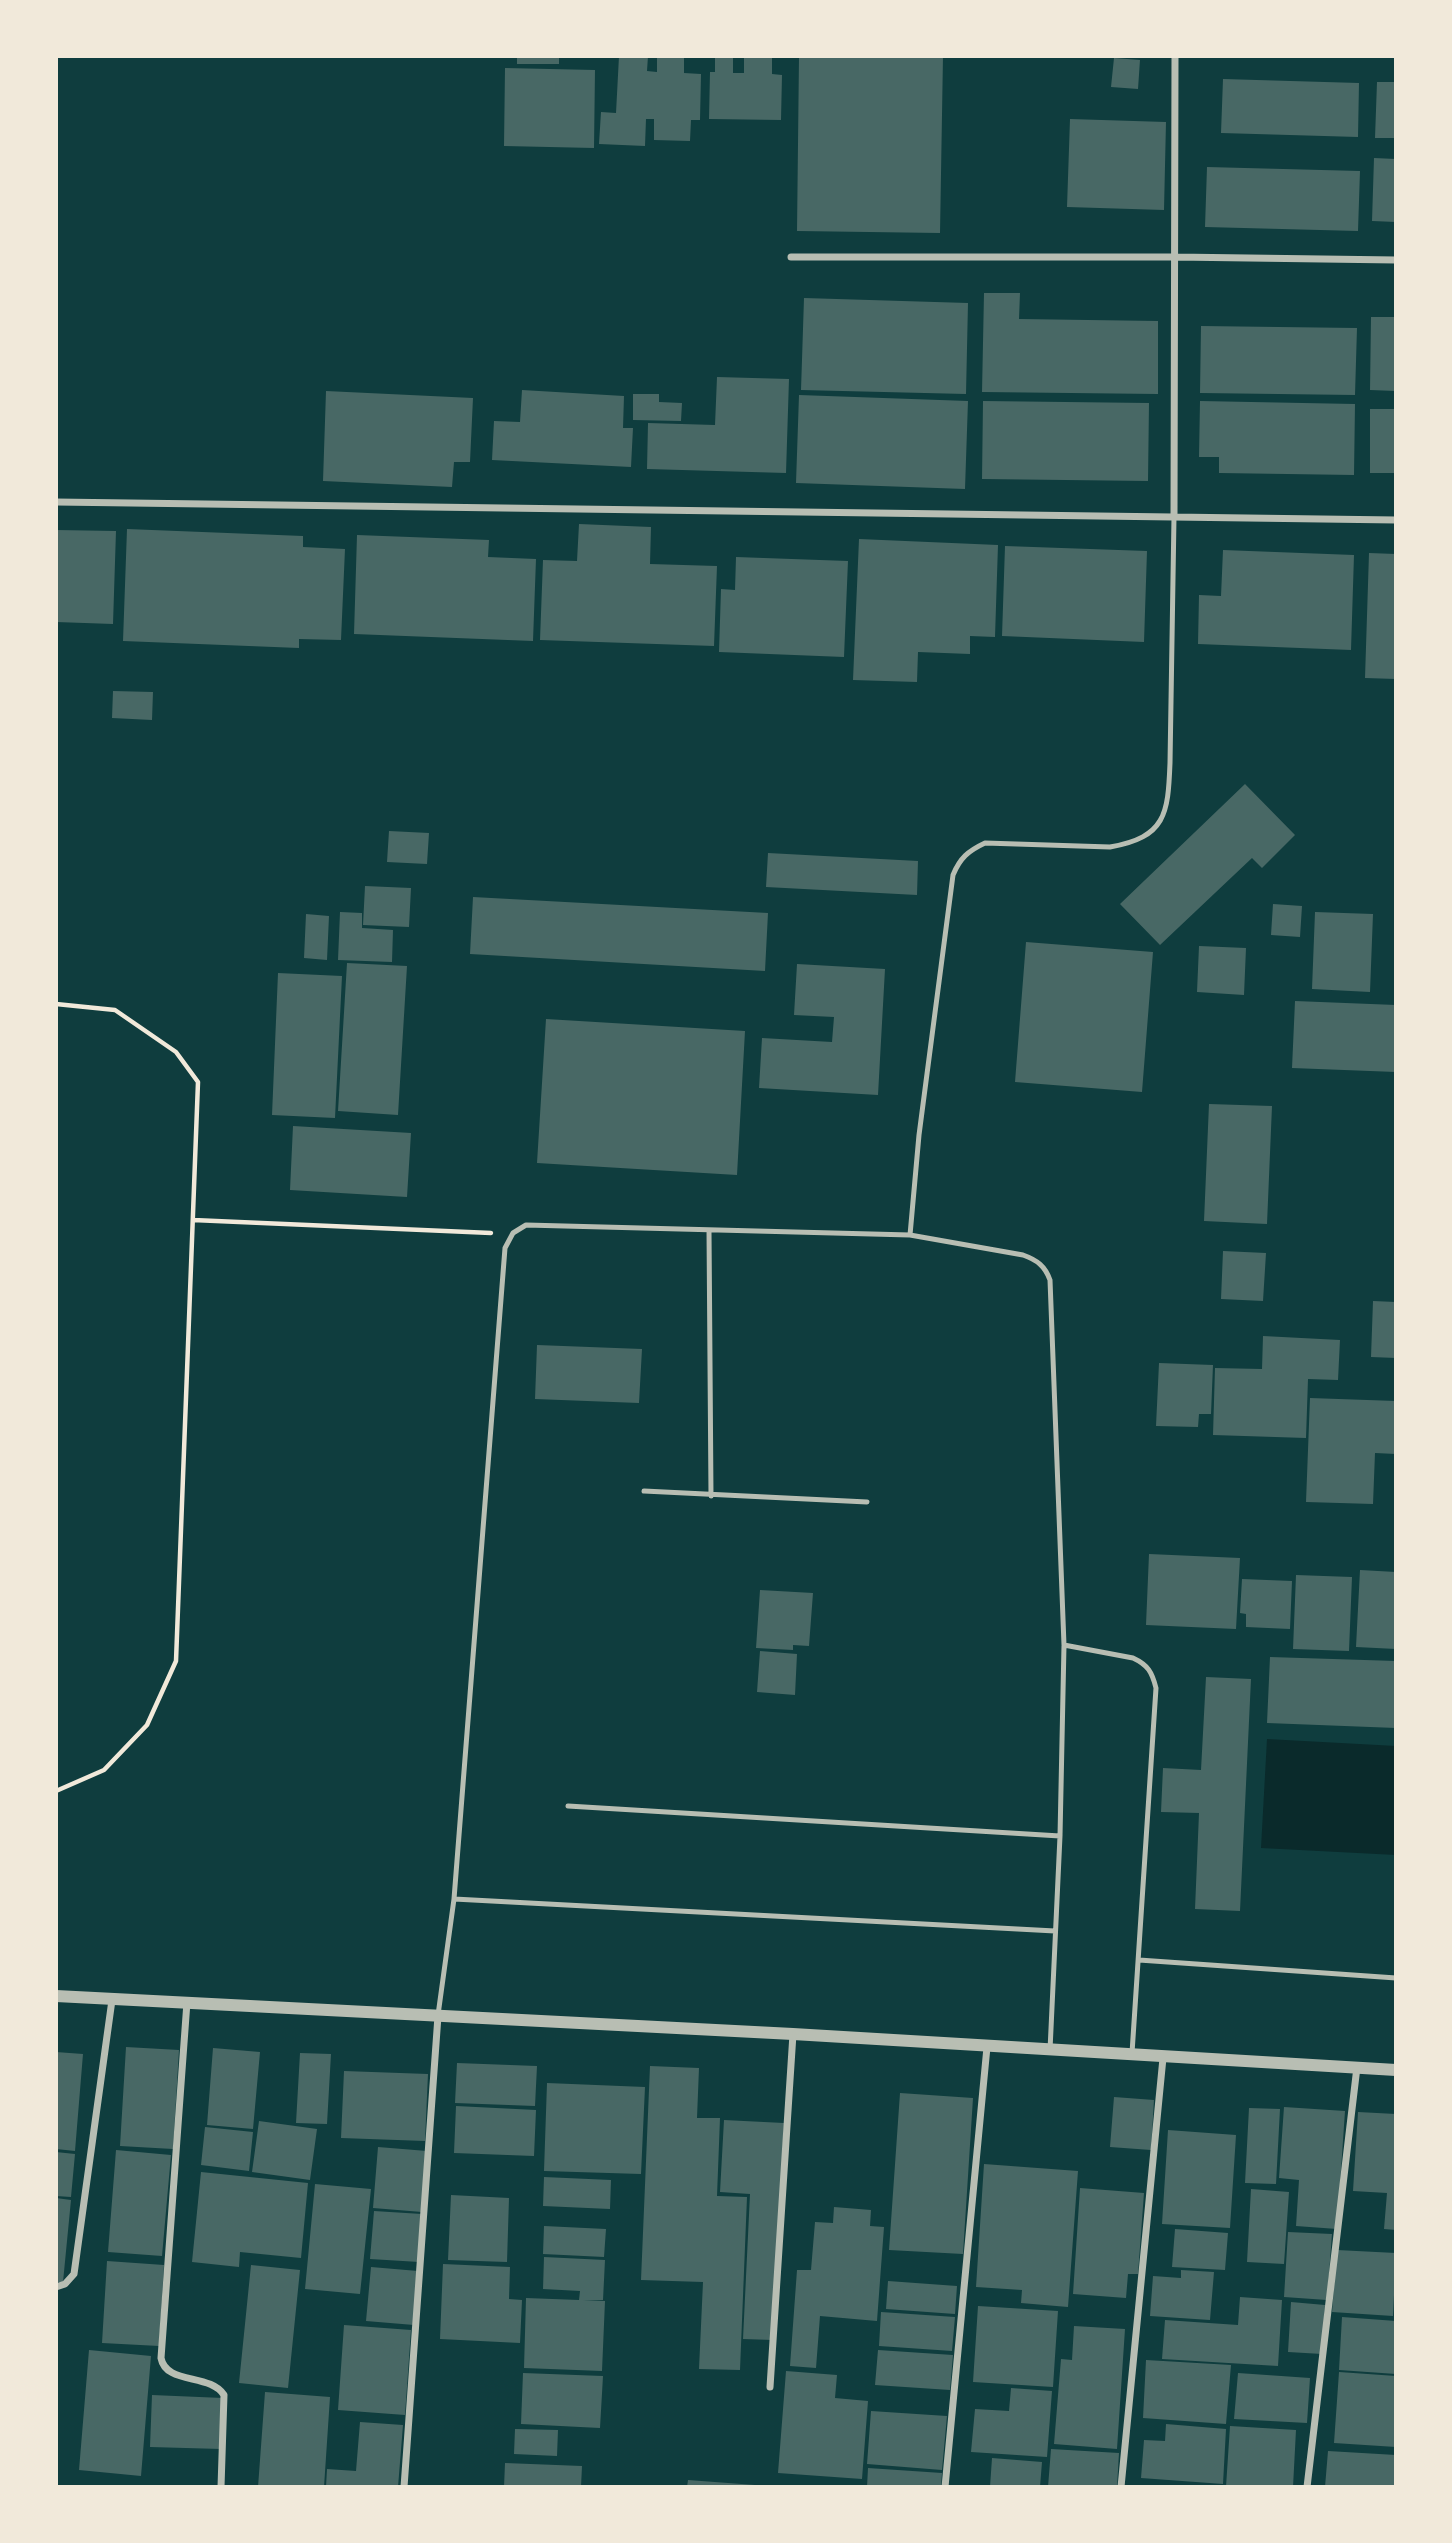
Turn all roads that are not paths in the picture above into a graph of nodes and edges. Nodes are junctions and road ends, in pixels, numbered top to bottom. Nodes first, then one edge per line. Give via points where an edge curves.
1 (1175, 56) edge
2 (791, 257) dead end
3 (1175, 257) junction
4 (1396, 260) edge
5 (56, 502) edge
6 (1174, 517) junction
7 (1396, 520) edge
8 (709, 1230) junction
9 (910, 1235) junction
10 (643, 1492) dead end
11 (711, 1496) junction
12 (867, 1502) dead end
13 (1064, 1645) junction
14 (568, 1806) dead end
15 (1060, 1836) junction
16 (454, 1899) junction
17 (1055, 1931) junction
18 (1139, 1960) junction
19 (1396, 1978) edge
20 (56, 1996) edge
21 (112, 2000) junction
22 (187, 2002) junction
23 (438, 2015) junction
24 (793, 2034) junction
25 (987, 2047) junction
26 (1050, 2050) junction
27 (1132, 2056) junction
28 (1163, 2057) junction
29 (1357, 2067) junction
30 (1396, 2070) edge
31 (56, 2287) edge
32 (770, 2387) dead end
33 (221, 2487) edge
34 (404, 2487) edge
35 (945, 2487) edge
36 (1121, 2487) edge
37 (1307, 2487) edge

1 - 3 street
2 - 3 street
3 - 4 street
3 - 6 street
5 - 6 street
6 - 7 street
6 - 9 lane via 1168,803 1161,822 1130,843 1110,847 985,844 969,850 958,863 919,1135
8 - 9 lane
8 - 11 lane
8 - 16 lane via 526,1225 513,1233 505,1248
9 - 13 lane via 1023,1255 1038,1262 1050,1280
10 - 11 lane
11 - 12 lane
13 - 15 lane
13 - 18 lane via 1143,1662 1156,1688
14 - 15 lane
15 - 17 lane
16 - 17 lane
16 - 23 lane
17 - 26 lane
18 - 19 lane
18 - 27 lane
20 - 21 street
21 - 22 street
21 - 31 street via 74,2274
22 - 23 street
22 - 33 street via 161,2358 171,2373 204,2381 224,2395
23 - 24 street
23 - 34 street
24 - 25 street
24 - 32 street
25 - 26 street
25 - 35 street
26 - 27 street
27 - 28 street
28 - 29 street
28 - 36 street
29 - 30 street
29 - 37 street

